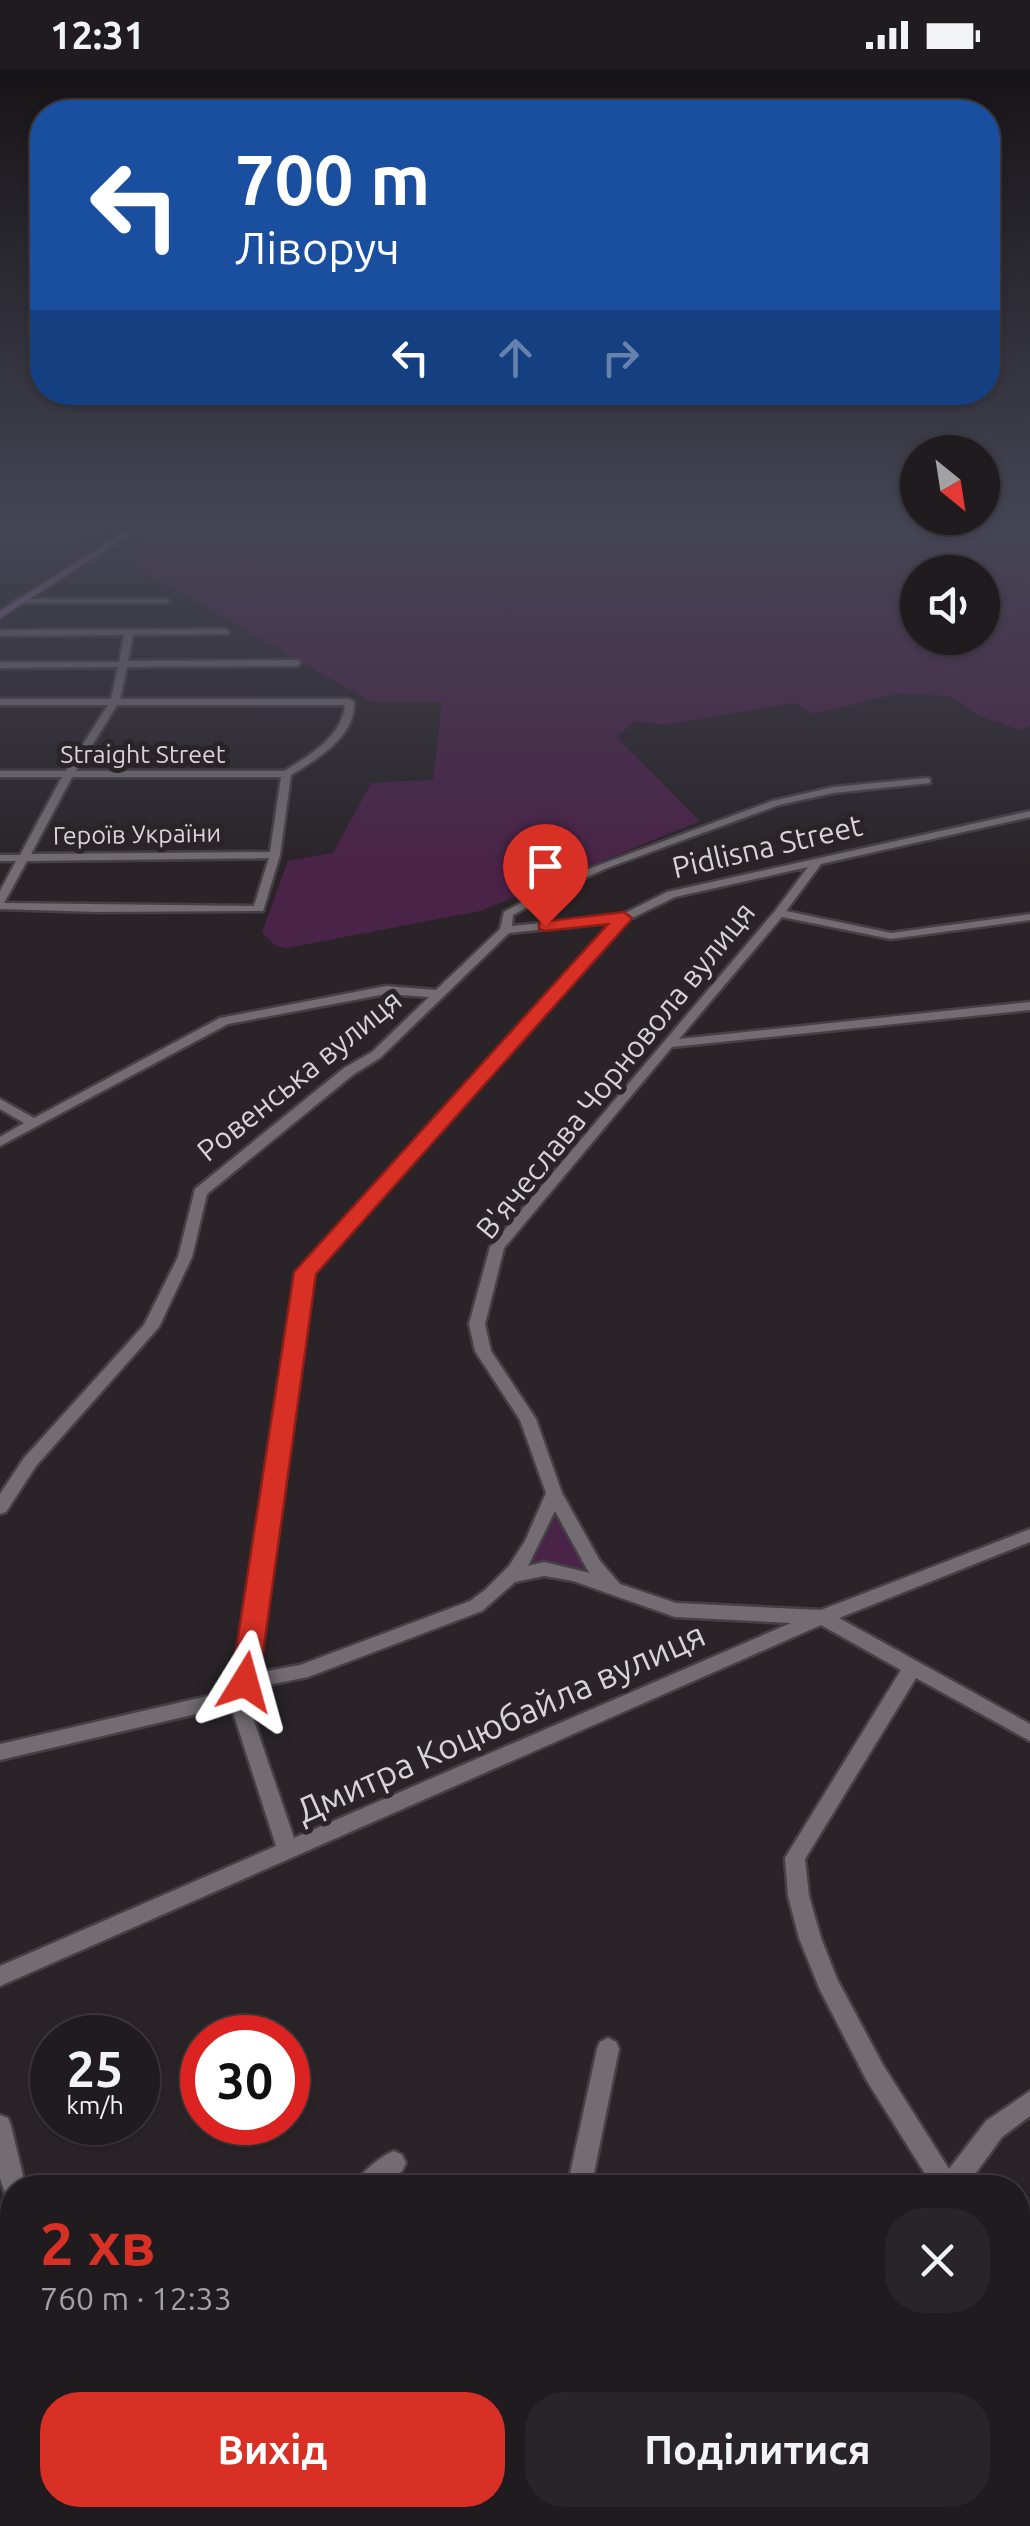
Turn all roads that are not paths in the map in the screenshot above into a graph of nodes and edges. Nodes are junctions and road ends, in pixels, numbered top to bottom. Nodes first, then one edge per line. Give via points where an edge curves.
1 (126, 642) edge
2 (121, 664) junction
3 (298, 664) dead end
4 (0, 665) edge
5 (115, 701) junction
6 (0, 702) edge
7 (0, 774) edge
8 (68, 774) junction
9 (286, 774) junction
10 (926, 782) dead end
11 (1030, 814) edge
12 (274, 854) junction
13 (0, 858) edge
14 (22, 858) junction
15 (816, 863) junction
16 (0, 904) edge
17 (779, 913) junction
18 (1030, 917) edge
19 (624, 918) junction
20 (506, 930) junction
21 (439, 994) junction
22 (1030, 1006) edge
23 (668, 1044) junction
24 (0, 1103) edge
25 (33, 1123) junction
26 (0, 1142) edge
27 (554, 1493) junction
28 (0, 1508) edge
29 (1030, 1535) edge
30 (1001, 1546) junction
31 (1030, 1549) edge
32 (514, 1576) junction
33 (612, 1585) junction
34 (822, 1617) junction
35 (913, 1667) junction
36 (245, 1682) junction
37 (1030, 1733) edge
38 (0, 1752) edge
39 (288, 1850) junction
40 (0, 1976) edge
41 (608, 2049) dead end
42 (1030, 2102) edge
43 (0, 2126) edge
44 (394, 2163) dead end
45 (11, 2175) edge
46 (380, 2175) edge
47 (583, 2175) edge
48 (941, 2175) edge
49 (959, 2175) edge

1 - 2 street
2 - 3 street
2 - 4 street
2 - 5 street
5 - 6 street
5 - 8 street
5 - 9 street via 348,702 348,721
7 - 8 street, Straight Street
8 - 9 street, Straight Street
8 - 14 street
9 - 12 street
10 - 20 street, Ровенська вулиця via 824,791 743,816 556,885 508,914
11 - 15 street, Pidlisna Street
12 - 14 street, Героїв України
12 - 16 street via 259,909
13 - 14 street, Героїв України
14 - 16 street
15 - 17 street, В'ячеслава Чорновола вулиця
15 - 19 street, Pidlisna Street via 671,894
17 - 18 street via 891,936
17 - 23 street, В'ячеслава Чорновола вулиця
19 - 20 street
19 - 36 street, Pidlisna Street via 305,1272
20 - 21 street, Ровенська вулиця
21 - 25 street via 386,990 224,1020
21 - 28 street, Ровенська вулиця via 376,1054 200,1192 185,1256 151,1326 30,1462
22 - 23 street
23 - 27 street, В'ячеслава Чорновола вулиця via 498,1247 476,1324 483,1351 528,1419
24 - 25 street
25 - 26 street
27 - 32 street
27 - 33 street, В'ячеслава Чорновола вулиця via 594,1566
29 - 30 street, Дмитра Коцюбайла вулиця
30 - 31 street
30 - 34 street, Дмитра Коцюбайла вулиця
32 - 33 street via 544,1569
32 - 36 street via 452,1617 301,1672
33 - 34 street via 675,1610
34 - 35 street
34 - 39 street, Дмитра Коцюбайла вулиця
35 - 37 street
35 - 48 street via 795,1858 794,1891 819,1965
36 - 38 street via 212,1702
36 - 39 street, Pidlisna Street via 241,1709
39 - 40 street, Дмитра Коцюбайла вулиця
41 - 47 street
42 - 49 street via 994,2129
43 - 45 street
44 - 46 street

